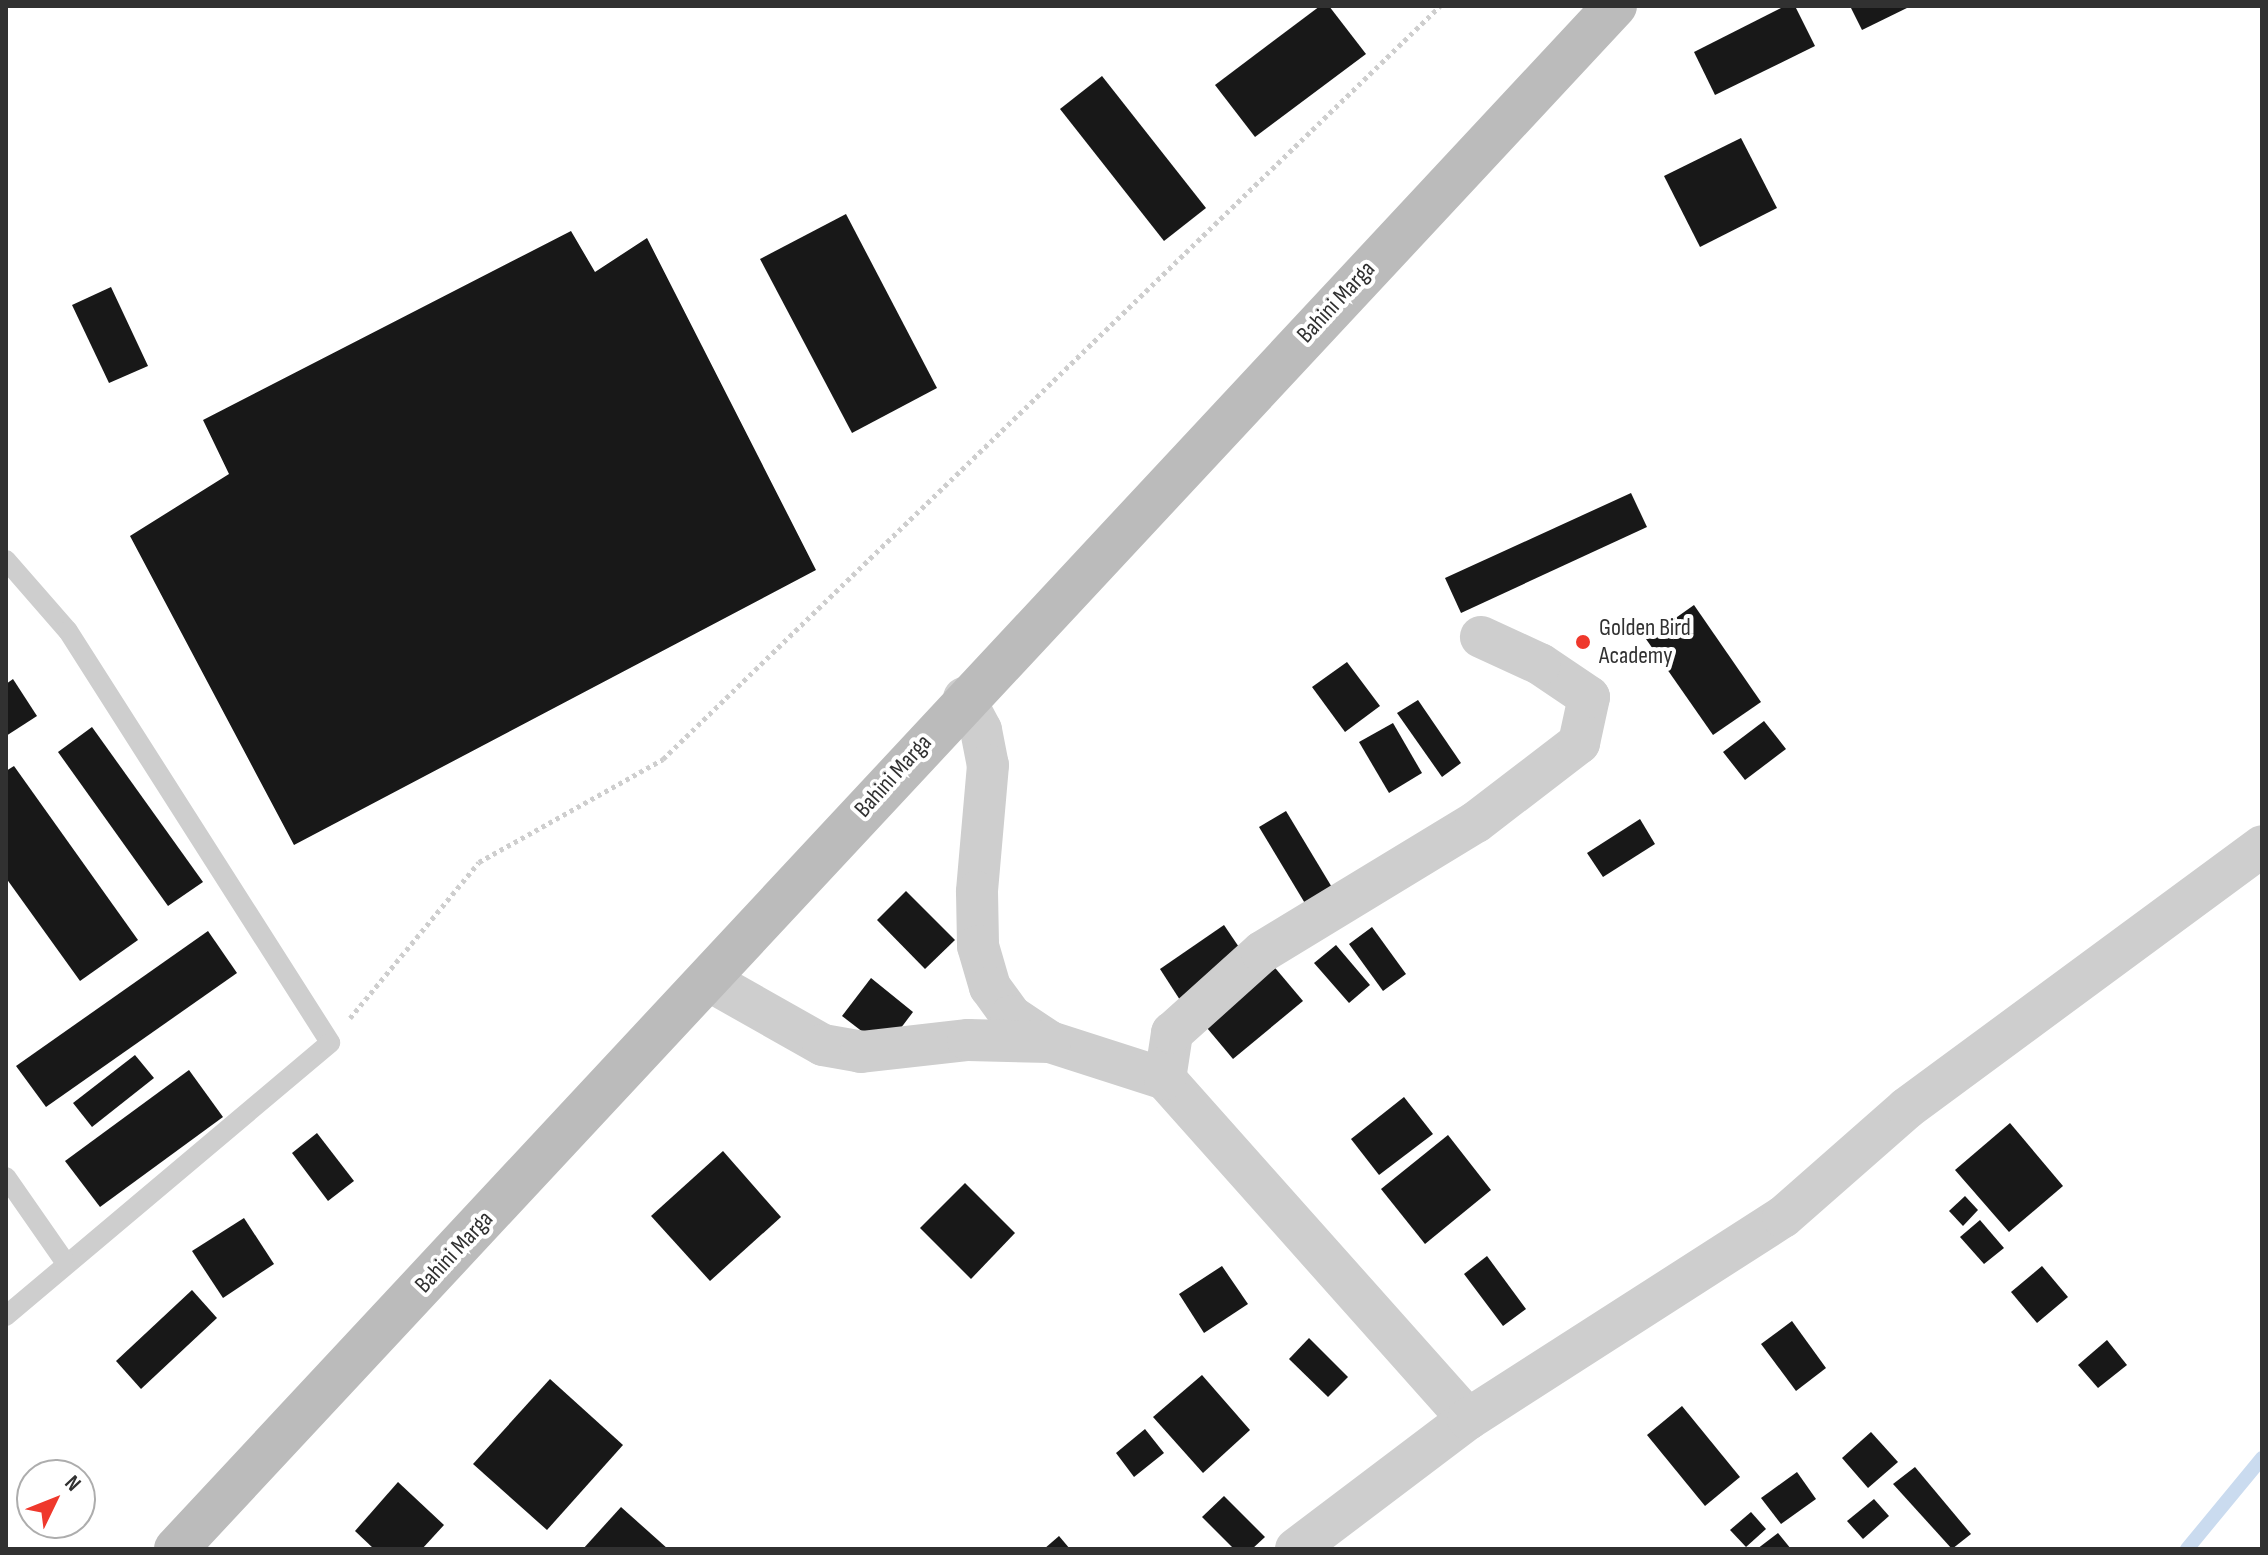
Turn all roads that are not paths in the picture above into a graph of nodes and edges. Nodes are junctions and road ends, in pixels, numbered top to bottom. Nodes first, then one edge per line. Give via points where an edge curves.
1 (1615, 6) edge
2 (6, 560) edge
3 (1481, 637) dead end
4 (964, 698) junction
5 (2262, 846) edge
6 (708, 980) junction
7 (1050, 1042) junction
8 (1165, 1079) junction
9 (6, 1177) edge
10 (65, 1262) junction
11 (6, 1316) edge
12 (1468, 1419) junction
13 (176, 1549) edge
14 (1296, 1549) edge

1 - 4 street, Bahini Marga
2 - 10 lane via 68,631 330,1043
3 - 8 street via 1540,664 1589,697 1579,743 1476,822 1262,952 1172,1033
4 - 6 street, Bahini Marga
4 - 7 street via 981,730 988,765 978,946 990,987 1011,1016
5 - 12 street via 1907,1108 1783,1217
6 - 7 street via 823,1045 861,1052 968,1040
6 - 13 street, Bahini Marga
7 - 8 street
8 - 12 street
9 - 10 lane
10 - 11 lane
12 - 14 street

